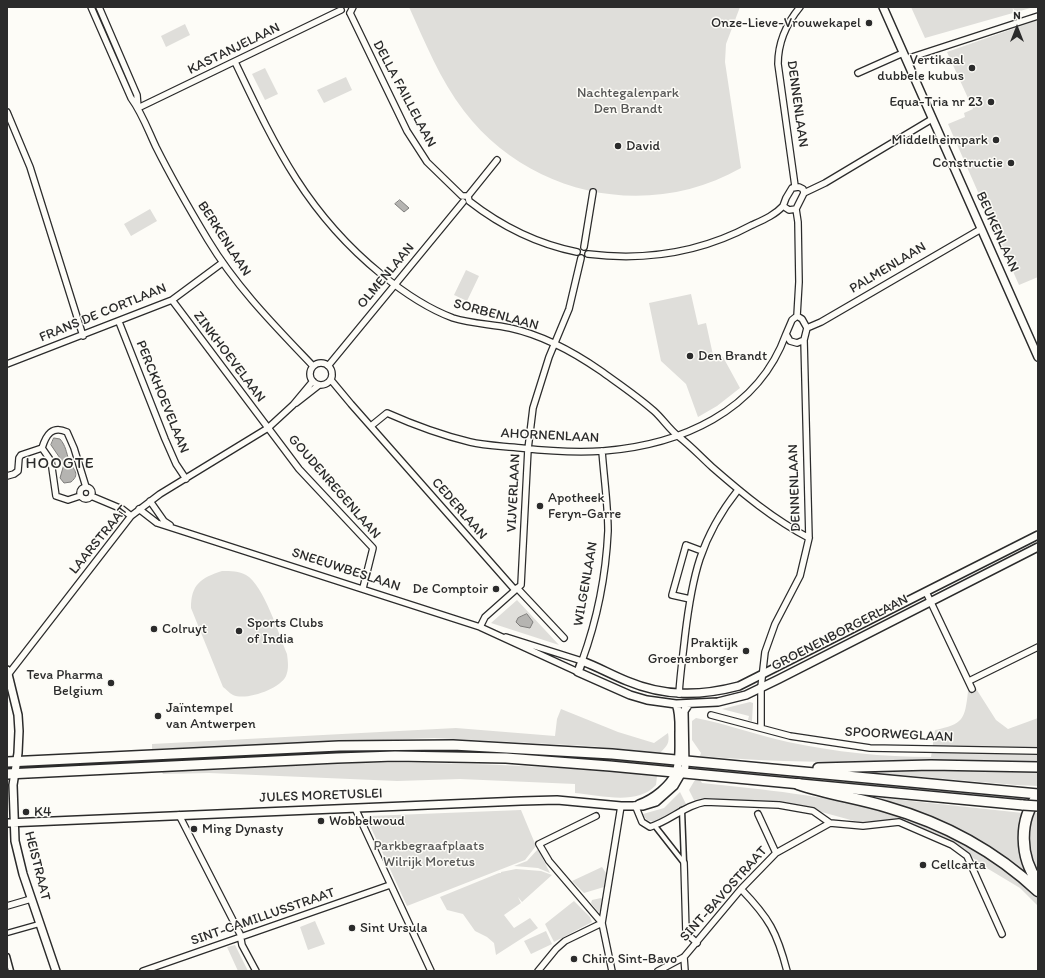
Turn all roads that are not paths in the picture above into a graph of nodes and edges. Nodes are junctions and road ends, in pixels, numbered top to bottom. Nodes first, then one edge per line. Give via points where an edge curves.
1 (100, 7) edge
2 (353, 7) edge
3 (800, 7) edge
4 (883, 7) edge
5 (92, 9) edge
6 (341, 9) edge
7 (350, 13) junction
8 (1038, 16) edge
9 (904, 56) junction
10 (235, 62) junction
11 (858, 73) dead end
12 (138, 108) junction
13 (7, 112) edge
14 (929, 121) junction
15 (497, 160) dead end
16 (796, 186) junction
17 (593, 192) dead end
18 (804, 192) junction
19 (465, 199) junction
20 (783, 206) junction
21 (796, 209) junction
22 (981, 229) junction
23 (584, 247) junction
24 (577, 252) junction
25 (588, 254) junction
26 (581, 258) junction
27 (222, 263) junction
28 (394, 285) junction
29 (172, 300) junction
30 (797, 316) junction
31 (119, 322) junction
32 (807, 328) junction
33 (786, 334) junction
34 (83, 336) junction
35 (804, 340) junction
36 (554, 345) junction
37 (1038, 358) edge
38 (7, 364) edge
39 (313, 366) junction
40 (328, 366) junction
41 (332, 376) junction
42 (313, 381) junction
43 (327, 383) junction
44 (319, 385) junction
45 (352, 404) junction
46 (293, 405) junction
47 (371, 426) junction
48 (268, 428) junction
49 (677, 435) junction
50 (42, 448) junction
51 (528, 449) junction
52 (602, 451) junction
53 (7, 476) edge
54 (186, 479) junction
55 (86, 487) junction
56 (738, 490) junction
57 (80, 496) junction
58 (92, 496) junction
59 (150, 501) junction
60 (139, 509) junction
61 (131, 516) junction
62 (182, 531) junction
63 (1038, 535) edge
64 (809, 538) junction
65 (1038, 547) edge
66 (702, 551) junction
67 (363, 588) junction
68 (516, 589) junction
69 (926, 592) junction
70 (690, 600) junction
71 (931, 601) junction
72 (480, 627) junction
73 (502, 636) junction
74 (564, 638) dead end
75 (1038, 647) edge
76 (582, 660) junction
77 (578, 672) junction
78 (8, 674) edge
79 (762, 676) junction
80 (969, 681) junction
81 (761, 687) junction
82 (972, 689) dead end
83 (679, 694) junction
84 (676, 704) junction
85 (688, 705) junction
86 (711, 715) dead end
87 (761, 728) junction
88 (1038, 751) edge
89 (10, 761) edge
90 (682, 761) junction
91 (1038, 767) edge
92 (799, 771) junction
93 (10, 773) edge
94 (679, 773) junction
95 (798, 784) junction
96 (1036, 794) edge
97 (621, 806) junction
98 (635, 806) junction
99 (1038, 806) edge
100 (355, 808) junction
101 (682, 810) junction
102 (758, 814) dead end
103 (179, 815) junction
104 (596, 816) dead end
105 (10, 823) edge
106 (830, 823) junction
107 (655, 826) junction
108 (776, 853) junction
109 (684, 863) junction
110 (1038, 882) edge
111 (390, 885) junction
112 (741, 889) junction
113 (1038, 891) edge
114 (31, 899) junction
115 (7, 906) edge
116 (602, 923) junction
117 (39, 924) junction
118 (7, 933) edge
119 (1002, 934) dead end
120 (241, 937) junction
121 (696, 943) junction
122 (7, 956) edge
123 (684, 957) junction
124 (11, 971) edge
125 (56, 971) edge
126 (143, 971) edge
127 (256, 971) edge
128 (431, 971) edge
129 (538, 971) edge
130 (612, 971) edge
131 (658, 971) edge
132 (685, 971) edge
133 (787, 971) edge

1 - 5 street
1 - 12 street, BERKENLAAN via 137,95
2 - 7 street
3 - 16 street, DENNENLAAN via 791,18 779,44 778,64
4 - 9 street, BEUKENLAAN
5 - 12 street, BERKENLAAN via 131,98
6 - 7 street via 345,14
6 - 10 street, KASTANJELAAN
7 - 19 street, DELLA FAILLELAAN via 407,131 427,162
8 - 9 street
9 - 11 street
9 - 14 street, BEUKENLAAN
10 - 12 street, KASTANJELAAN
10 - 28 street, SORBENLAAN via 279,152 311,202 364,260
12 - 27 street, BERKENLAAN via 178,188
13 - 34 street via 30,167
14 - 18 street
14 - 22 street, BEUKENLAAN
15 - 19 street, OLMENLAAN
16 - 18 street
16 - 20 street via 790,190
17 - 23 street
18 - 21 street
19 - 24 street, DELLA FAILLELAAN via 496,221 519,233 546,244
19 - 28 street, OLMENLAAN
20 - 21 street via 788,210
20 - 25 street via 740,232 684,251 645,257
21 - 30 street via 799,282
22 - 32 street, PALMENLAAN
22 - 37 street, BEUKENLAAN
23 - 24 street
23 - 25 street
24 - 26 street
25 - 26 street
26 - 36 street, VIJVERLAAN via 569,309
27 - 29 street, FRANS DE CORTLAAN
27 - 39 street, BERKENLAAN via 264,316
28 - 36 street, SORBENLAAN via 422,303 454,318 512,329
28 - 40 street, OLMENLAAN
29 - 31 street, FRANS DE CORTLAAN
29 - 48 street, ZINKHOEVELAAN
30 - 32 street
30 - 33 street via 792,320
31 - 34 street, FRANS DE CORTLAAN
31 - 54 street, PERCKHOEVELAAN via 176,464
32 - 35 street, DENNENLAAN
33 - 35 street via 790,341 797,343
33 - 49 street, AHORNENLAAN via 770,369 742,399 731,409 705,424
34 - 38 street, FRANS DE CORTLAAN
35 - 64 street, DENNENLAAN
36 - 49 street, SORBENLAAN via 592,365 620,384 654,411
36 - 51 street, VIJVERLAAN via 533,408
39 - 40 street via 322,363
39 - 42 street via 310,375
40 - 41 street
41 - 43 street
41 - 45 street, CEDERLAAN via 332,380
42 - 44 street
42 - 46 street, LAARSTRAAT
43 - 44 street
43 - 45 street, CEDERLAAN
44 - 46 street, LAARSTRAAT
45 - 47 street, CEDERLAAN
46 - 48 street, LAARSTRAAT
47 - 51 street, AHORNENLAAN via 387,413 423,429 472,442
47 - 68 street, CEDERLAAN
48 - 54 street, LAARSTRAAT
48 - 67 street, GOUDENREGENLAAN via 299,469 374,548
49 - 52 street, AHORNENLAAN via 641,446
49 - 56 street, SORBENLAAN
50 - 53 street via 21,455 18,471
50 - 55 street via 50,431 56,429 67,432
50 - 57 street via 50,461 56,496 68,500
51 - 52 street, AHORNENLAAN
51 - 68 street, VIJVERLAAN via 521,585
52 - 76 street, WILGENLAAN via 608,530 606,554 597,607
54 - 59 street, LAARSTRAAT
55 - 57 street via 80,490
55 - 58 street via 91,490
56 - 64 street, SORBENLAAN via 775,518
56 - 66 street via 722,512
57 - 58 street via 86,499
58 - 61 street via 122,509
59 - 60 street, LAARSTRAAT
59 - 62 street, SNEEUWBESLAAN via 164,521
60 - 61 street, LAARSTRAAT
60 - 62 street, SNEEUWBESLAAN via 157,523
61 - 78 street, LAARSTRAAT
62 - 67 street, SNEEUWBESLAAN
63 - 69 street, GROENENBORGERLAAN
64 - 79 street, DENNENLAAN via 800,576 768,642
65 - 71 street, GROENENBORGERLAAN
66 - 70 street
66 - 70 street via 686,545 672,595
67 - 72 street, SNEEUWBESLAAN
68 - 72 street via 485,617
68 - 74 street
69 - 71 street, GROENENBORGERLAAN
69 - 79 street, GROENENBORGERLAAN
70 - 83 street
71 - 80 street
71 - 81 street, GROENENBORGERLAAN
72 - 73 street, SNEEUWBESLAAN
73 - 76 street, SNEEUWBESLAAN
73 - 77 street, SNEEUWBESLAAN
75 - 80 street
76 - 77 street, WILGENLAAN
76 - 83 street, GROENENBORGERLAAN via 640,686
77 - 84 street, GROENENBORGERLAAN via 630,695
78 - 89 street, HEISTRAAT via 18,715 19,731
79 - 81 street, GROENENBORGERLAAN
79 - 83 street, GROENENBORGERLAAN via 739,686 714,692
80 - 82 street
81 - 85 street, GROENENBORGERLAAN via 734,698
81 - 87 street
84 - 85 street, GROENENBORGERLAAN
84 - 90 street, JULES MORETUSLEI
85 - 90 street, JULES MORETUSLEI via 684,711
86 - 87 street, SPOORWEGLAAN
87 - 88 street, SPOORWEGLAAN via 827,743 870,748
89 - 90 highway via 395,745 515,747
89 - 93 street, HEISTRAAT
90 - 92 highway
90 - 94 street, JULES MORETUSLEI
91 - 92 highway via 835,767
92 - 96 highway
93 - 94 highway via 395,756 506,758
93 - 105 street, HEISTRAAT
94 - 95 highway
94 - 98 street, JULES MORETUSLEI via 666,794 656,802
95 - 99 highway, bridge
95 - 113 highway via 824,793 888,807 936,824 979,847
96 - 110 highway via 1027,816 1023,839 1028,862
97 - 98 street, JULES MORETUSLEI
97 - 100 street, JULES MORETUSLEI via 557,800
97 - 116 street
98 - 107 street via 642,822 650,827
100 - 103 street, JULES MORETUSLEI
100 - 111 street
101 - 106 street via 705,802 779,805 813,811
101 - 107 street
101 - 109 street
102 - 108 street
103 - 105 street, JULES MORETUSLEI
103 - 120 street
104 - 116 street via 539,844 549,861
105 - 114 street, HEISTRAAT
106 - 108 street, SINT-BAVOSTRAAT
106 - 119 street via 863,826 899,822 952,845 967,856
107 - 109 street
108 - 112 street, SINT-BAVOSTRAAT
109 - 121 street via 686,933
111 - 120 street, SINT-CAMILLUSSTRAAT
111 - 128 street
112 - 121 street, SINT-BAVOSTRAAT
112 - 133 street via 761,910 773,928 780,942
114 - 115 street
114 - 117 street, HEISTRAAT
116 - 129 street via 565,941
116 - 130 street
117 - 118 street
117 - 125 street, HEISTRAAT
120 - 126 street, SINT-CAMILLUSSTRAAT
120 - 127 street via 242,945
121 - 123 street, SINT-BAVOSTRAAT
122 - 124 street
123 - 131 street, SINT-BAVOSTRAAT
123 - 132 street

